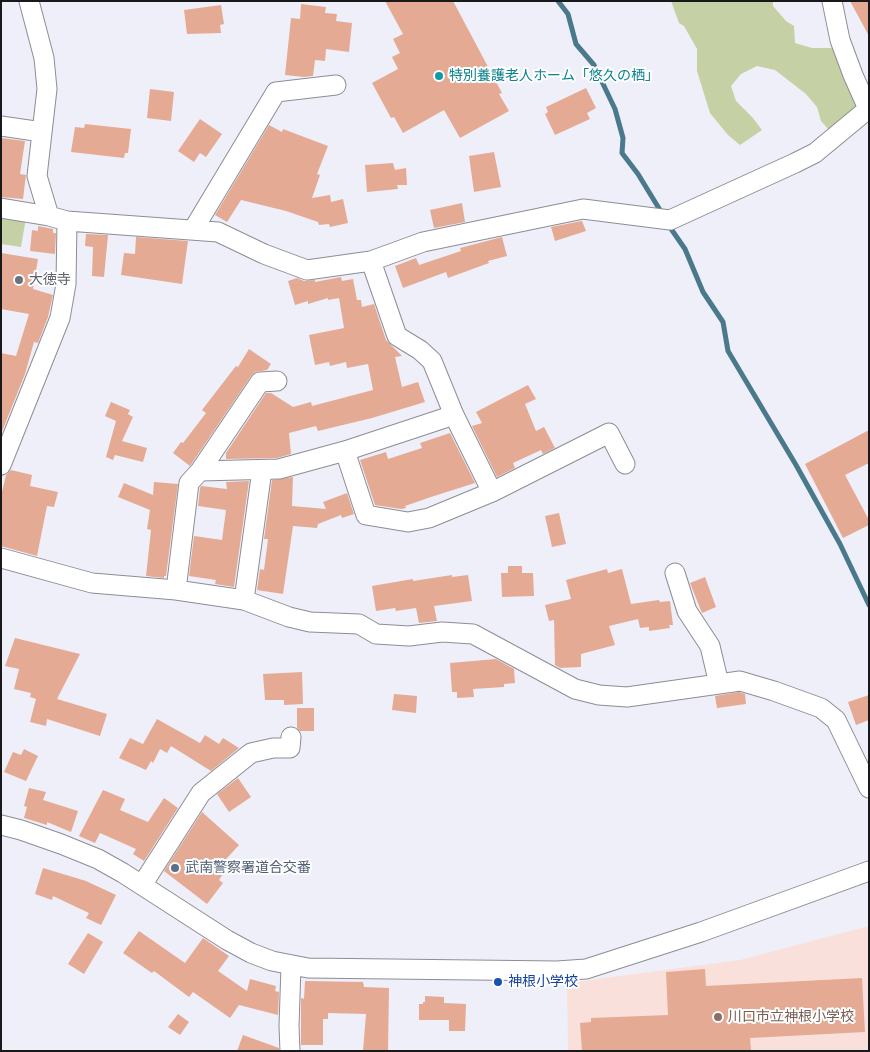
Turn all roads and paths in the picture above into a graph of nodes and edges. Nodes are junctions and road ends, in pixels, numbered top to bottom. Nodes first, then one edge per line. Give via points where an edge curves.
1 (29, 1) edge
2 (832, 1) edge
3 (861, 72) edge
4 (336, 85) dead end
5 (868, 110) edge
6 (1, 126) edge
7 (42, 132) junction
8 (1, 208) edge
9 (49, 216) junction
10 (68, 221) junction
11 (193, 230) junction
12 (371, 262) junction
13 (277, 380) dead end
14 (454, 415) junction
15 (345, 452) junction
16 (626, 464) dead end
17 (1, 465) edge
18 (262, 470) junction
19 (200, 471) junction
20 (492, 492) junction
21 (1, 558) edge
22 (675, 573) dead end
23 (176, 590) junction
24 (244, 600) junction
25 (719, 684) junction
26 (291, 737) dead end
27 (869, 788) edge
28 (1, 825) edge
29 (869, 871) edge
30 (142, 885) junction
31 (291, 966) junction
32 (290, 1051) edge

1 - 7 street via 44,58 47,89
2 - 3 street via 840,40
3 - 5 street
4 - 11 street via 276,92
5 - 12 street via 808,156 670,220 583,209 423,242
6 - 7 street
7 - 9 street via 37,176
8 - 9 street
9 - 10 street
10 - 11 street
10 - 17 street via 66,284 60,318
11 - 12 street via 218,232 308,270
12 - 14 street via 397,336 432,361
13 - 19 street via 260,382
14 - 15 street
14 - 20 street
15 - 18 street via 280,469
15 - 20 street via 366,515 408,522 429,518
16 - 20 street via 609,433
18 - 19 street
18 - 24 street
19 - 23 street via 189,484
21 - 23 street via 92,583
22 - 25 street via 687,611 710,646
23 - 24 street
24 - 25 street via 310,622 359,624 376,634 473,634 574,689 599,695 627,697
25 - 27 street via 740,681 821,708 836,720
26 - 30 street via 290,748 251,753 201,793
28 - 30 street via 98,859
29 - 31 street via 701,932 586,968 557,972
30 - 31 street via 251,954
31 - 32 street

